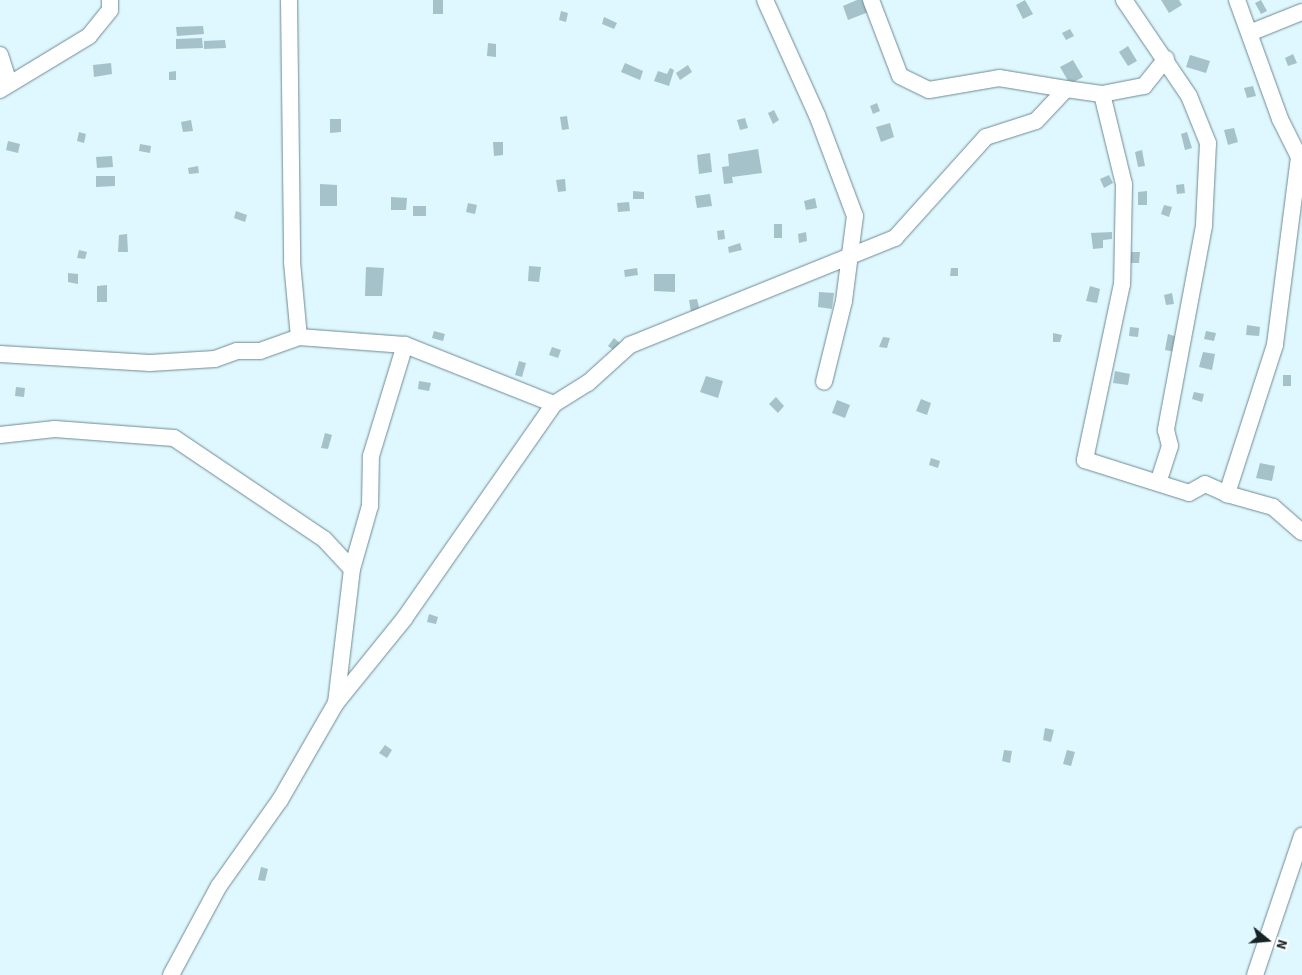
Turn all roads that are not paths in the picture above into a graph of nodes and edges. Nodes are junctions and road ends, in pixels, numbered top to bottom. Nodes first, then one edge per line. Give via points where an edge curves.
1 (110, 0) edge
2 (289, 0) edge
3 (765, 0) edge
4 (871, 0) edge
5 (1124, 0) edge
6 (1237, 0) edge
7 (1302, 12) edge
8 (1252, 32) junction
9 (0, 55) edge
10 (1166, 58) junction
11 (5, 86) edge
12 (1066, 89) junction
13 (1102, 94) junction
14 (850, 255) junction
15 (299, 337) junction
16 (405, 345) junction
17 (0, 354) edge
18 (824, 382) dead end
19 (554, 404) junction
20 (0, 435) edge
21 (1159, 480) junction
22 (1226, 494) junction
23 (1302, 532) edge
24 (352, 570) junction
25 (336, 703) junction
26 (1302, 836) edge
27 (171, 975) edge
28 (1255, 975) edge

1 - 11 street via 110,10 89,36
2 - 15 street via 292,270
3 - 14 street via 818,115 855,216
4 - 12 street via 900,76 929,90 999,78
5 - 10 street
6 - 8 street
7 - 8 street
8 - 22 street via 1262,74 1299,156 1275,345
9 - 11 street
10 - 13 street via 1144,86
10 - 21 street via 1189,96 1208,143 1204,226 1166,430 1170,446
12 - 13 street
12 - 14 street via 1036,121 986,137 895,238
13 - 21 street via 1124,184 1122,284 1085,460
14 - 18 street via 844,301
14 - 19 street via 630,345 588,383
15 - 16 street
15 - 17 street via 260,351 237,351 215,359 150,362
16 - 19 street
16 - 24 street via 371,456 370,506
19 - 25 street via 404,619
20 - 24 street via 54,429 174,438 324,539
21 - 22 street via 1189,494 1205,484
22 - 23 street via 1273,507
24 - 25 street
25 - 27 street via 280,800 224,879
26 - 28 street

